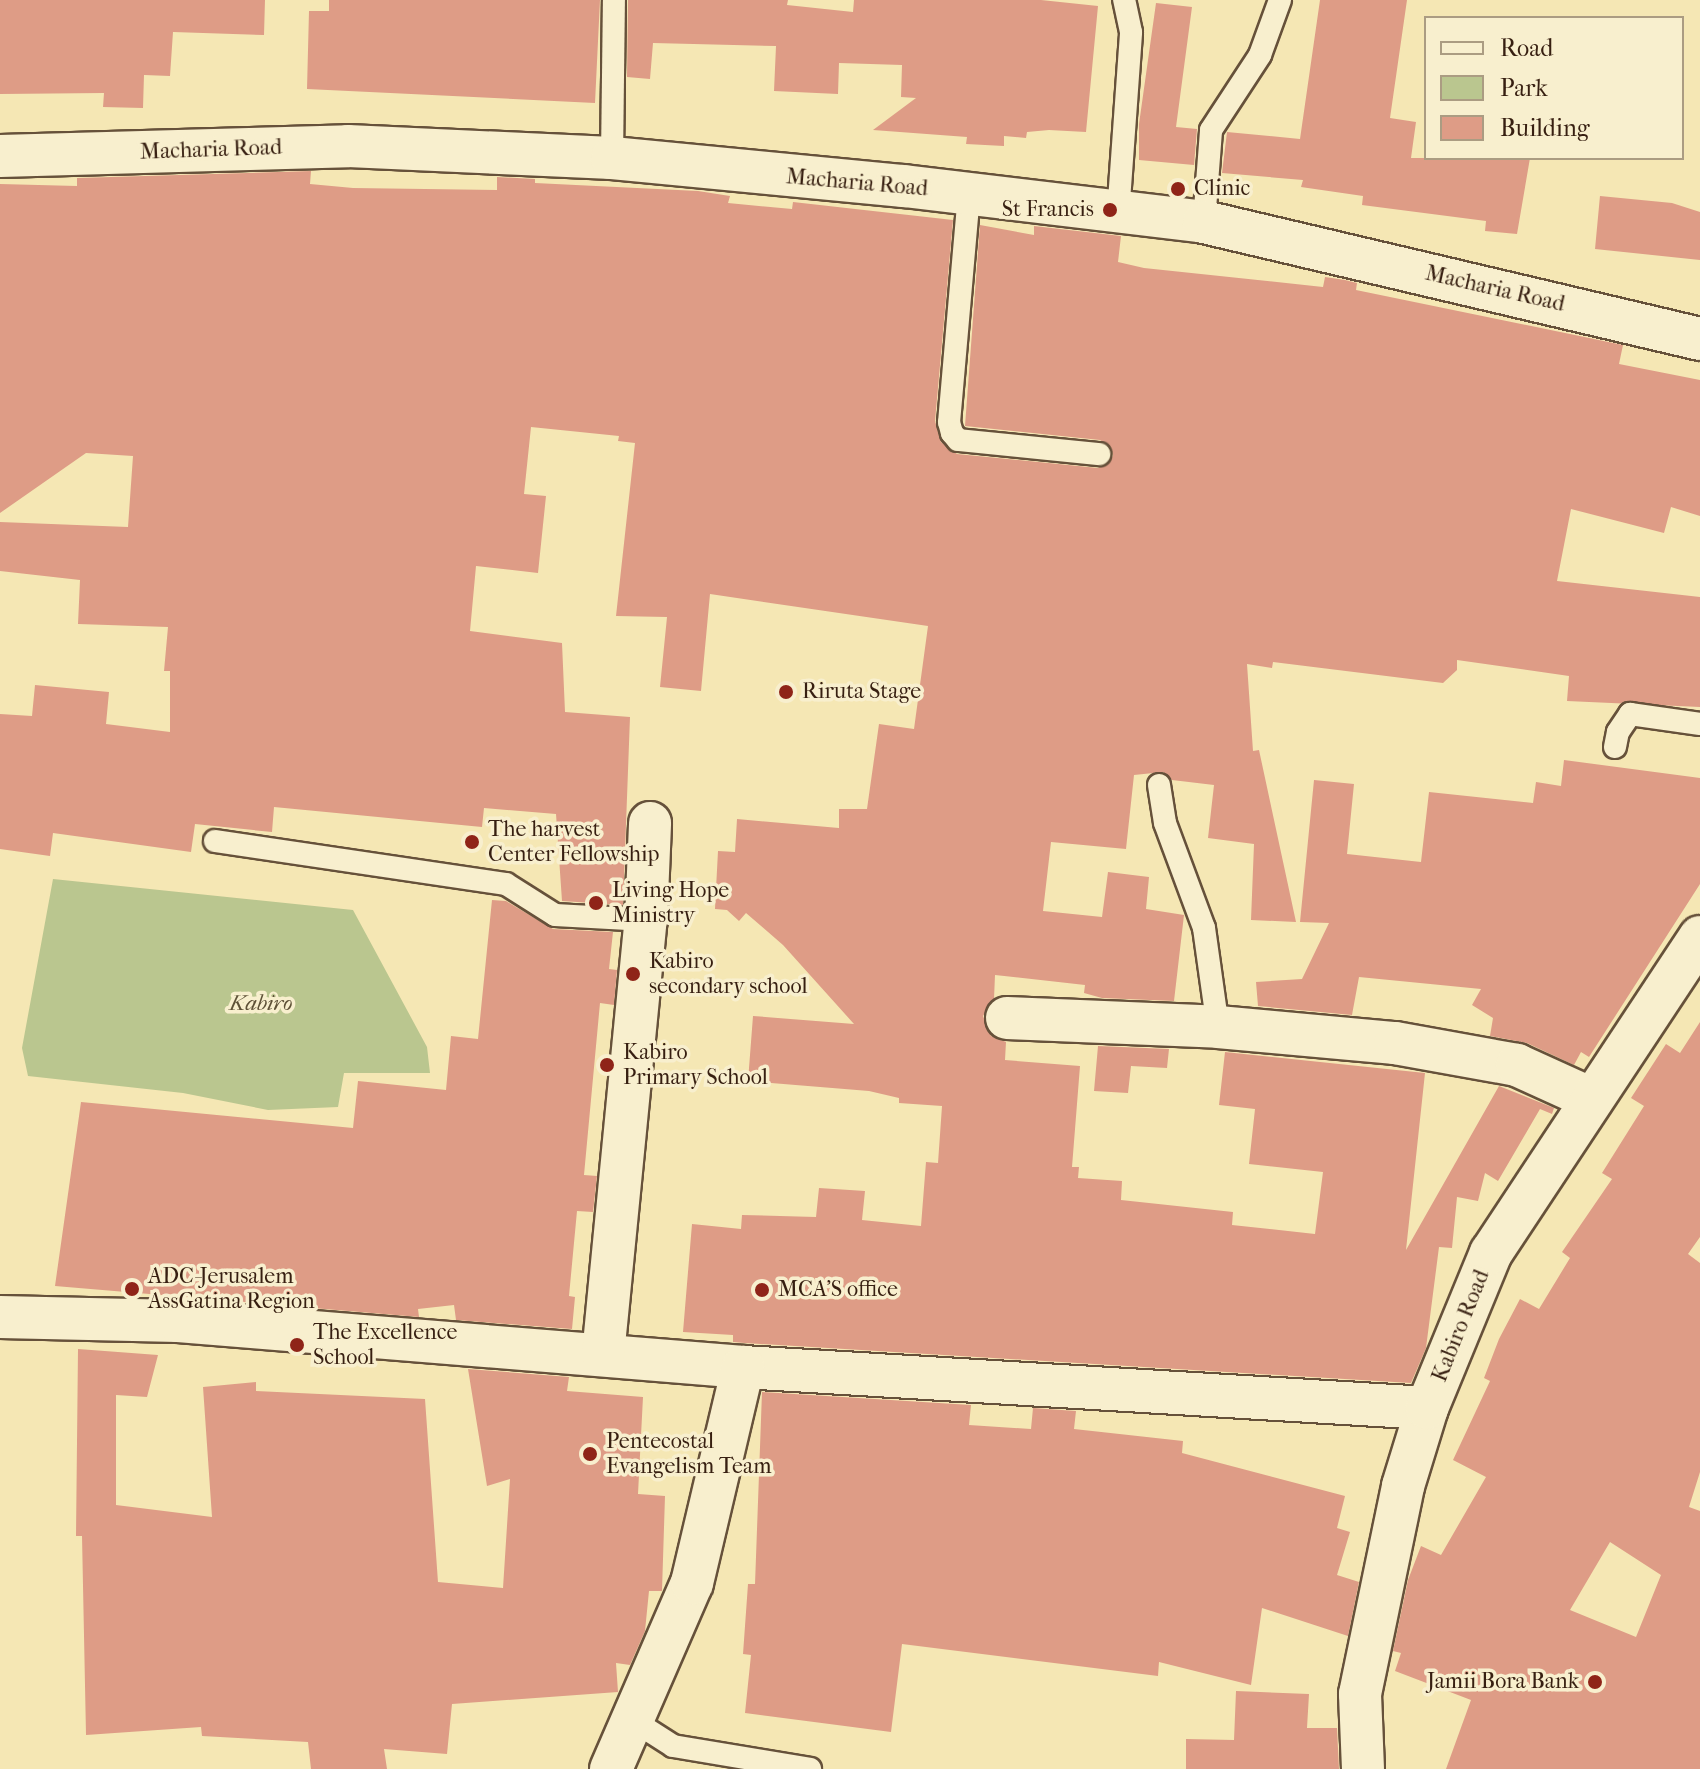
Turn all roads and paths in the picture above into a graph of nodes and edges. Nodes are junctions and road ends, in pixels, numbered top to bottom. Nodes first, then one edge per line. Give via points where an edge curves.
1 (614, 0) edge
2 (1124, 0) edge
3 (1280, 0) edge
4 (0, 156) edge
5 (612, 158) junction
6 (969, 194) junction
7 (1118, 215) junction
8 (1204, 222) junction
9 (1700, 339) edge
10 (1099, 454) dead end
11 (1700, 724) edge
12 (1615, 747) dead end
13 (1159, 785) dead end
14 (650, 823) dead end
15 (215, 841) dead end
16 (646, 920) junction
17 (1700, 937) edge
18 (1007, 1018) dead end
19 (1218, 1027) junction
20 (1592, 1099) junction
21 (0, 1317) edge
22 (603, 1355) junction
23 (743, 1367) junction
24 (1427, 1408) junction
25 (634, 1721) junction
26 (611, 1769) edge
27 (810, 1769) edge
28 (1363, 1769) edge

1 - 5 lane
2 - 7 lane via 1131,32
3 - 8 lane via 1260,55 1211,130
4 - 5 street, Macharia Road via 348,146
5 - 6 street, Macharia Road
6 - 7 street, Macharia Road
6 - 10 lane via 952,433 958,440
7 - 8 street, Macharia Road
8 - 9 street, Macharia Road
11 - 12 lane via 1630,714
13 - 19 lane via 1165,823 1204,928
14 - 16 street
15 - 16 lane via 506,884 555,915
16 - 22 street
17 - 20 street, Kabiro Road
18 - 19 street
19 - 20 street via 1395,1043 1517,1065
20 - 24 street, Kabiro Road via 1491,1253
21 - 22 street via 178,1321
22 - 23 street
23 - 24 street
23 - 25 street via 692,1583
24 - 28 street, Kabiro Road via 1403,1486 1360,1694
25 - 26 street
25 - 27 lane via 673,1746

